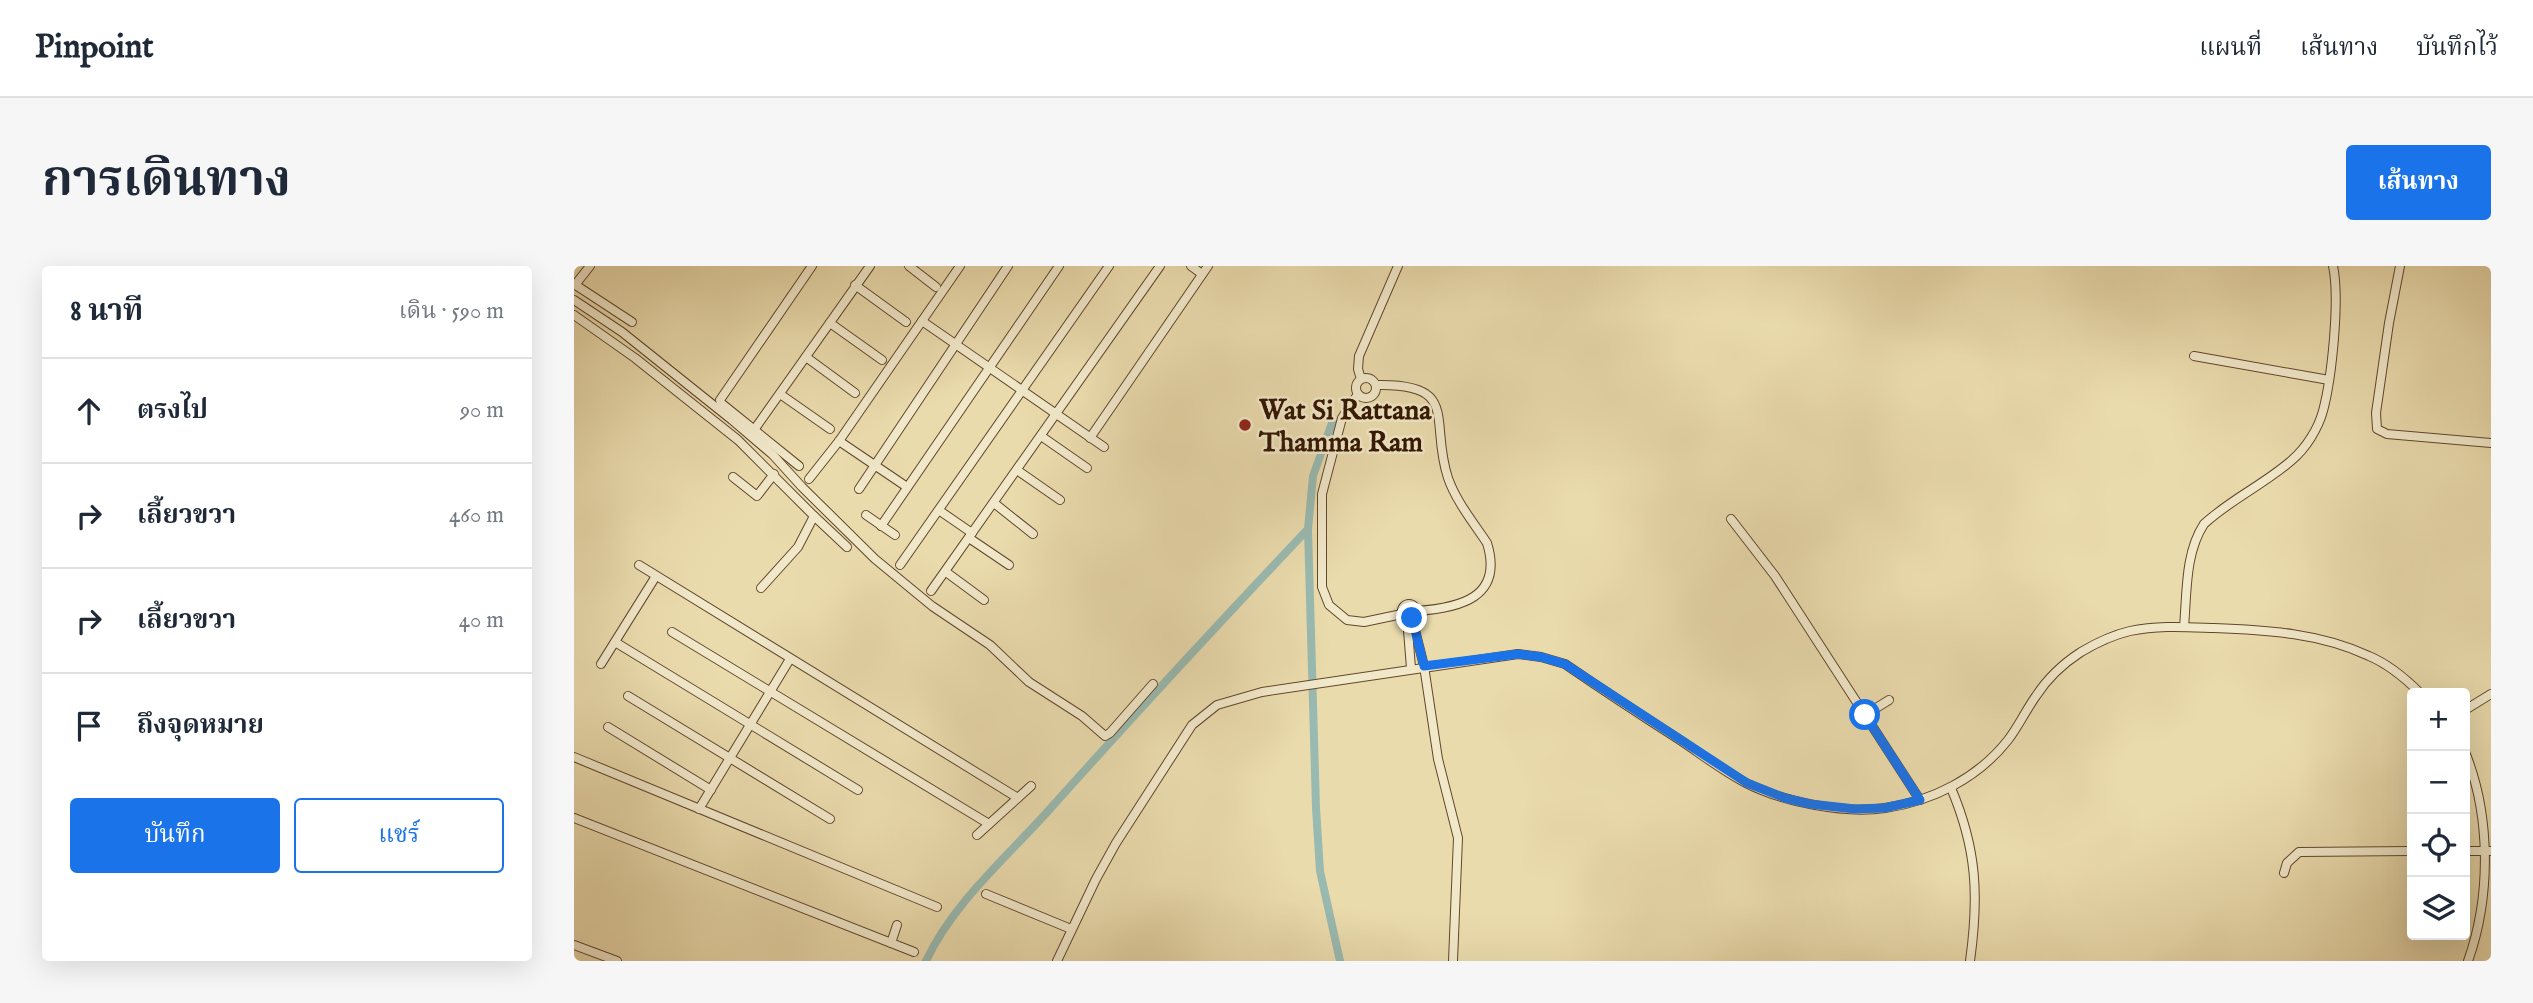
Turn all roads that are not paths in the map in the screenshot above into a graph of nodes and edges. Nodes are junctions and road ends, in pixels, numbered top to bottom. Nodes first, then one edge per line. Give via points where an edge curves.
1 (590, 266) edge
2 (812, 266) edge
3 (870, 266) edge
4 (909, 266) edge
5 (960, 266) edge
6 (1008, 266) edge
7 (1059, 266) edge
8 (1110, 266) edge
9 (1160, 266) edge
10 (1191, 266) edge
11 (1208, 266) edge
12 (1398, 266) edge
13 (2333, 266) edge
14 (2400, 266) edge
15 (1202, 274) junction
16 (574, 284) edge
17 (855, 285) junction
18 (936, 287) dead end
19 (574, 300) edge
20 (574, 315) edge
21 (922, 321) junction
22 (632, 322) dead end
23 (906, 322) dead end
24 (830, 323) junction
25 (955, 344) junction
26 (2194, 356) dead end
27 (806, 357) junction
28 (882, 360) dead end
29 (989, 367) junction
30 (1362, 379) junction
31 (2329, 380) junction
32 (1376, 385) junction
33 (1024, 391) junction
34 (855, 393) dead end
35 (780, 394) junction
36 (1358, 394) junction
37 (1056, 414) junction
38 (830, 429) dead end
39 (754, 430) junction
40 (1041, 436) junction
41 (1090, 438) junction
42 (839, 441) junction
43 (2491, 443) edge
44 (1104, 447) dead end
45 (875, 464) junction
46 (799, 466) dead end
47 (1087, 468) dead end
48 (1017, 470) junction
49 (774, 474) junction
50 (733, 477) dead end
51 (809, 479) dead end
52 (907, 487) junction
53 (859, 489) dead end
54 (1060, 500) dead end
55 (994, 503) junction
56 (940, 510) junction
57 (866, 515) dead end
58 (814, 516) junction
59 (1731, 519) dead end
60 (881, 526) junction
61 (1034, 534) dead end
62 (895, 536) dead end
63 (971, 536) junction
64 (846, 547) dead end
65 (639, 565) dead end
66 (900, 565) dead end
67 (1009, 565) dead end
68 (946, 572) junction
69 (656, 576) junction
70 (761, 588) dead end
71 (931, 591) dead end
72 (984, 600) dead end
73 (1410, 615) junction
74 (2184, 626) junction
75 (671, 632) dead end
76 (1413, 641) junction
77 (615, 642) junction
78 (790, 659) junction
79 (601, 664) dead end
80 (1424, 666) junction
81 (1411, 668) junction
82 (1153, 684) dead end
83 (2415, 688) edge
84 (770, 692) junction
85 (2491, 694) edge
86 (628, 696) dead end
87 (1889, 700) dead end
88 (2470, 707) edge
89 (1865, 715) junction
90 (750, 725) junction
91 (608, 727) dead end
92 (574, 757) edge
93 (731, 757) junction
94 (2470, 766) edge
95 (1031, 786) dead end
96 (1951, 788) junction
97 (711, 790) junction
98 (859, 790) dead end
99 (1018, 798) junction
100 (1920, 800) junction
101 (699, 809) junction
102 (574, 818) edge
103 (830, 819) dead end
104 (989, 824) junction
105 (977, 835) dead end
106 (2407, 851) edge
107 (2470, 851) edge
108 (2491, 851) edge
109 (2284, 873) dead end
110 (986, 894) dead end
111 (2490, 904) edge
112 (937, 907) dead end
113 (897, 925) dead end
114 (1071, 929) junction
115 (891, 943) junction
116 (574, 945) edge
117 (915, 952) dead end
118 (617, 961) edge
119 (1057, 961) edge
120 (1453, 961) edge
121 (1970, 961) edge
122 (2468, 961) edge

1 - 16 street
2 - 39 street via 721,397 721,403
3 - 17 street
4 - 18 street
5 - 21 street
6 - 25 street
7 - 29 street
8 - 33 street
9 - 37 street
10 - 15 street
11 - 15 street
12 - 30 street via 1359,356
13 - 31 street via 2336,283
14 - 43 street via 2377,429 2387,434
15 - 41 street
16 - 22 street
17 - 23 street
17 - 24 street
19 - 82 street via 622,332 763,446 875,559 932,606 990,645 1030,682 1105,736
20 - 49 street via 708,415
21 - 25 street
21 - 42 street
24 - 27 street
24 - 28 street
25 - 29 street
25 - 45 street
26 - 31 street
27 - 34 street
27 - 35 street
29 - 33 street
29 - 52 street
30 - 32 street via 1372,379
30 - 36 street via 1357,384
31 - 74 street via 2323,411 2293,460 2204,523 2190,562
32 - 36 street via 1371,397
32 - 73 street via 1414,387 1432,398 1447,476 1489,550 1489,572 1478,594 1451,608
33 - 37 street
33 - 56 street
35 - 38 street
35 - 39 street
36 - 73 street via 1342,418 1322,494 1322,587 1329,606 1347,620
37 - 40 street
37 - 41 street
39 - 46 street
40 - 47 street
40 - 48 street
41 - 44 street
42 - 45 street
42 - 51 street
45 - 52 street
45 - 53 street
48 - 54 street
48 - 55 street
49 - 50 street via 757,496
49 - 58 street
52 - 60 street
55 - 61 street
55 - 63 street
56 - 63 street
56 - 66 street
57 - 60 street
58 - 64 street
58 - 70 street via 798,547
59 - 89 street
60 - 62 street
63 - 67 street
63 - 68 street
65 - 69 street
68 - 71 street
68 - 72 street
69 - 77 street
69 - 78 street
73 - 76 street
74 - 83 street via 2280,631 2329,641 2371,656
74 - 96 street via 2129,632 2081,653 2037,693 1994,756
75 - 84 street
76 - 80 street
76 - 81 street
77 - 79 street
77 - 90 street
78 - 84 street
78 - 99 street
80 - 81 street
80 - 100 street via 1518,654 1541,657 1565,664 1747,783 1785,798 1855,809
80 - 120 street via 1438,759 1458,838
81 - 114 street via 1228,700 1199,718 1116,842
84 - 90 street
84 - 104 street
85 - 88 street
86 - 93 street
87 - 89 street
89 - 100 street
90 - 93 street
90 - 98 street
91 - 97 street
92 - 101 street
93 - 97 street
93 - 103 street
94 - 108 street via 2484,804
95 - 99 street
96 - 100 street
96 - 121 street via 1969,836 1975,870
97 - 101 street
99 - 104 street
101 - 112 street
102 - 115 street
104 - 105 street
106 - 109 street via 2299,852 2291,857
107 - 108 street
108 - 111 street
110 - 114 street
111 - 122 street
113 - 115 street
114 - 119 street
115 - 117 street
116 - 118 street

